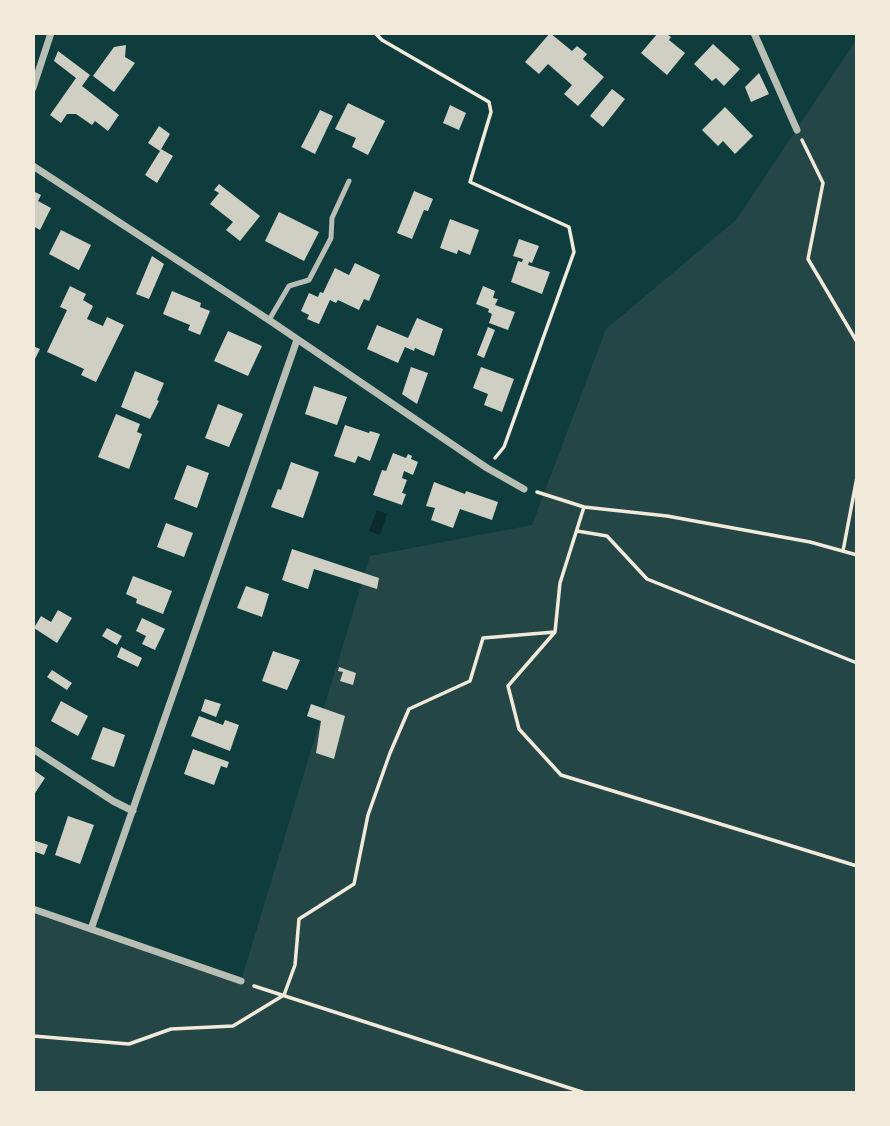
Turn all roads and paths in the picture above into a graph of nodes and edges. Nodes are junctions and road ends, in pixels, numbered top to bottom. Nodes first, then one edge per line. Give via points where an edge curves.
1 (51, 33) edge
2 (375, 33) edge
3 (754, 33) edge
4 (33, 88) edge
5 (797, 130) joint
6 (33, 166) edge
7 (349, 181) dead end
8 (269, 320) junction
9 (298, 340) junction
10 (857, 342) edge
11 (487, 468) junction
12 (857, 477) edge
13 (524, 489) joint
14 (584, 507) junction
15 (577, 531) dead end
16 (843, 551) junction
17 (857, 555) edge
18 (555, 632) junction
19 (857, 663) edge
20 (33, 749) edge
21 (134, 811) junction
22 (857, 866) edge
23 (33, 908) edge
24 (91, 929) junction
25 (241, 981) joint
26 (284, 995) junction
27 (33, 1036) edge
28 (585, 1093) edge

1 - 4 street
2 - 11 path via 489,102 491,112 470,182 569,227 574,252 504,447
3 - 5 street
5 - 10 path via 823,183 808,259
6 - 8 street
7 - 8 lane via 332,218 331,238 309,280 289,286
8 - 9 street
9 - 11 street
9 - 21 street
11 - 13 street
12 - 16 path
13 - 14 path
14 - 16 path via 667,516
14 - 18 path via 560,583
15 - 19 path via 607,536 647,579
16 - 17 path
18 - 22 path via 508,686 519,729 561,775
18 - 26 path via 483,638 470,681 409,709 368,815 354,884 299,919 295,965
20 - 21 street
21 - 24 street
23 - 24 street
24 - 25 street
25 - 26 path
26 - 27 path via 233,1026 171,1029 130,1044
26 - 28 path

